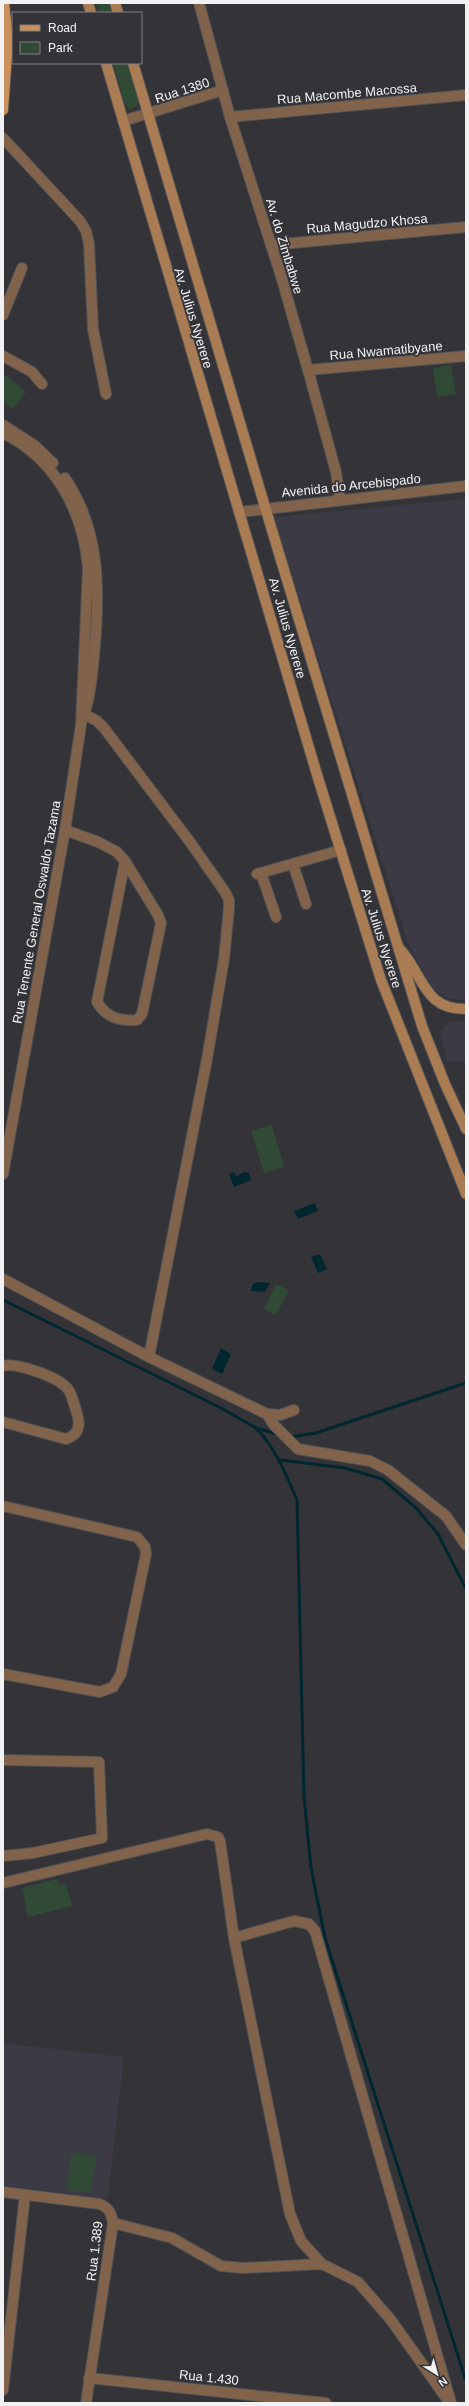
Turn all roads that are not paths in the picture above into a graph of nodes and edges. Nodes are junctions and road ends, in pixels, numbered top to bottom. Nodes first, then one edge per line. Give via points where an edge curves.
1 (4, 3) edge
2 (199, 3) edge
3 (106, 64) edge
4 (133, 64) edge
5 (223, 90) junction
6 (466, 96) edge
7 (3, 110) edge
8 (148, 115) junction
9 (230, 117) junction
10 (123, 121) junction
11 (3, 138) edge
12 (466, 228) edge
13 (271, 245) junction
14 (22, 268) dead end
15 (3, 315) edge
16 (3, 356) edge
17 (466, 356) edge
18 (308, 370) junction
19 (42, 384) dead end
20 (106, 394) dead end
21 (3, 425) edge
22 (3, 433) edge
23 (466, 486) edge
24 (340, 499) junction
25 (266, 508) junction
26 (240, 512) junction
27 (84, 714) junction
28 (81, 725) junction
29 (65, 830) junction
30 (341, 850) junction
31 (126, 861) junction
32 (293, 864) junction
33 (306, 904) dead end
34 (276, 917) dead end
35 (397, 947) junction
36 (466, 1009) edge
37 (466, 1129) edge
38 (3, 1174) edge
39 (466, 1194) edge
40 (3, 1279) edge
41 (155, 1332) junction
42 (135, 1349) junction
43 (149, 1357) junction
44 (3, 1366) edge
45 (294, 1410) dead end
46 (267, 1414) junction
47 (3, 1422) edge
48 (3, 1506) edge
49 (466, 1546) edge
50 (3, 1674) edge
51 (3, 1760) edge
52 (3, 1856) edge
53 (3, 1883) edge
54 (234, 1938) junction
55 (3, 2192) edge
56 (25, 2195) junction
57 (113, 2223) junction
58 (322, 2264) junction
59 (89, 2378) junction
60 (3, 2390) edge
61 (86, 2403) edge
62 (326, 2403) edge
63 (450, 2403) edge

1 - 7 main road via 8,40
2 - 5 street, Av. do Zimbabwe
3 - 10 main road, Av. Julius Nyerere
4 - 8 main road, Av. Julius Nyerere
5 - 8 street, Rua 1380
5 - 9 street, Av. do Zimbabwe
6 - 9 street, Rua Macombe Macossa
8 - 10 street, Rua 1380
8 - 25 main road, Av. Julius Nyerere
9 - 13 street, Av. do Zimbabwe
10 - 26 main road, Av. Julius Nyerere
11 - 20 street via 80,221 86,231 89,244 93,329
12 - 13 street, Rua Magudzo Khosa
13 - 18 street, Av. do Zimbabwe
14 - 15 street
16 - 19 street via 32,372
17 - 18 street, Rua Nwamatibyane
18 - 24 street, Av. do Zimbabwe via 336,472
21 - 27 street, Rua Tenente General Oswaldo Tazama via 34,445 60,471 74,491 89,525 94,546 98,591 93,670
22 - 28 street, Rua Tenente General Oswaldo Tazama via 41,460 55,474 67,494 83,534 88,568
23 - 24 street, Avenida do Arcebispado
24 - 25 street, Avenida do Arcebispado
25 - 26 street, Avenida do Arcebispado
25 - 35 main road, Av. Julius Nyerere
26 - 30 main road, Av. Julius Nyerere
27 - 28 street, Rua Tenente General Oswaldo Tazama
27 - 41 street via 97,720 104,728 190,842 228,900 224,959
28 - 29 street, Rua Tenente General Oswaldo Tazama
29 - 31 street via 104,845
29 - 38 street, Rua Tenente General Oswaldo Tazama
30 - 32 street
30 - 39 main road, Av. Julius Nyerere via 381,980
31 - 31 street via 150,899 160,923 142,1014 137,1020 112,1018 102,1011 97,1002
32 - 33 street
32 - 34 street via 259,873
35 - 36 main road via 408,957 434,1000 448,1008
35 - 37 main road, Av. Julius Nyerere via 422,1026
40 - 42 street
41 - 42 street via 148,1344
41 - 43 street
42 - 43 street
43 - 46 street
44 - 47 street via 13,1365 62,1383 71,1394 80,1425 77,1433 66,1439
45 - 46 street via 280,1415
46 - 49 street via 274,1425 298,1449 370,1461 388,1470 446,1516
48 - 50 street via 137,1537 146,1554 121,1674 113,1687 100,1692
51 - 52 street via 99,1762 102,1838 33,1853
53 - 54 street via 213,1834 220,1841
54 - 58 street via 290,2214 301,2241
54 - 63 street via 294,1921 309,1924 315,1931
55 - 56 street, Rua 1.389
56 - 57 street, Rua 1.389 via 100,2204 108,2208
56 - 60 street
57 - 58 street via 172,2238 221,2266 244,2268
57 - 59 street, Rua 1.389
58 - 63 street via 358,2282 369,2293
59 - 61 street, Rua 1.389
59 - 62 street, Rua 1.430

